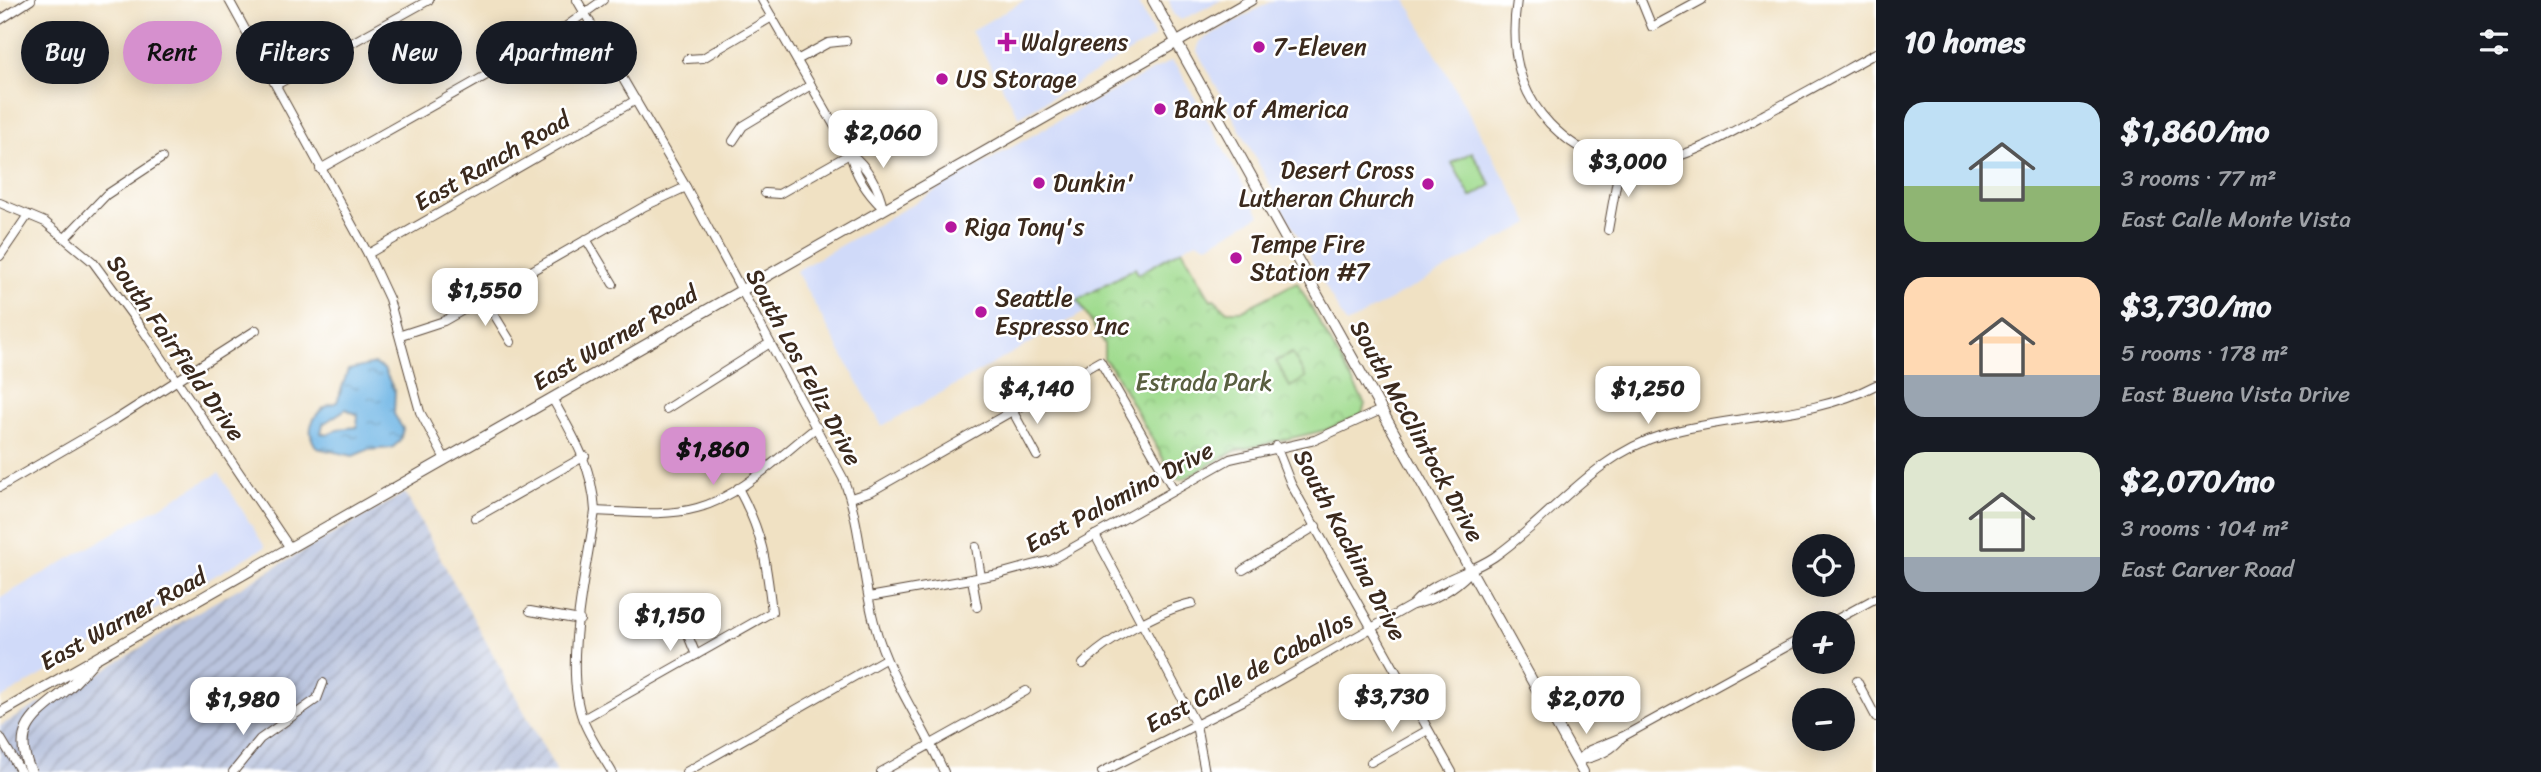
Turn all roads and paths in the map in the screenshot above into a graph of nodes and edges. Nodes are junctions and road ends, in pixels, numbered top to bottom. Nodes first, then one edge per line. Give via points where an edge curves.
1 (429, 0) edge
2 (577, 0) edge
3 (603, 0) edge
4 (762, 0) edge
5 (1153, 0) edge
6 (1251, 0) edge
7 (1517, 0) edge
8 (1641, 0) edge
9 (1702, 0) edge
10 (26, 1) edge
11 (231, 1) edge
12 (586, 13) junction
13 (772, 17) junction
14 (0, 20) edge
15 (846, 41) dead end
16 (1175, 41) junction
17 (1876, 54) edge
18 (687, 59) dead end
19 (797, 60) junction
20 (276, 85) junction
21 (811, 85) junction
22 (636, 100) junction
23 (893, 120) dead end
24 (733, 141) dead end
25 (850, 153) junction
26 (162, 158) dead end
27 (1620, 163) junction
28 (320, 169) junction
29 (686, 187) junction
30 (765, 193) dead end
31 (0, 203) edge
32 (883, 208) junction
33 (28, 215) junction
34 (1608, 230) dead end
35 (66, 237) junction
36 (586, 239) junction
37 (368, 254) junction
38 (0, 256) edge
39 (613, 284) dead end
40 (740, 290) junction
41 (484, 298) junction
42 (257, 330) dead end
43 (401, 335) junction
44 (511, 342) dead end
45 (770, 344) junction
46 (175, 380) junction
47 (1876, 386) edge
48 (552, 398) junction
49 (666, 409) dead end
50 (1012, 410) junction
51 (1381, 410) junction
52 (817, 428) junction
53 (1276, 446) junction
54 (584, 456) junction
55 (1037, 456) dead end
56 (445, 459) junction
57 (0, 487) edge
58 (738, 488) junction
59 (1174, 490) junction
60 (851, 498) junction
61 (595, 511) junction
62 (475, 518) dead end
63 (1316, 526) junction
64 (1095, 535) junction
65 (976, 547) dead end
66 (290, 548) junction
67 (1243, 570) dead end
68 (1471, 571) junction
69 (976, 578) junction
70 (869, 597) junction
71 (1876, 598) edge
72 (1192, 603) dead end
73 (977, 607) dead end
74 (530, 611) dead end
75 (678, 611) dead end
76 (1852, 611) edge
77 (580, 620) junction
78 (1143, 625) junction
79 (1372, 628) junction
80 (1792, 644) edge
81 (100, 655) junction
82 (696, 655) junction
83 (885, 659) junction
84 (1083, 664) dead end
85 (1857, 681) dead end
86 (323, 683) dead end
87 (1026, 691) dead end
88 (0, 713) edge
89 (1876, 717) edge
90 (583, 719) junction
91 (1196, 724) junction
92 (1428, 730) junction
93 (0, 737) edge
94 (932, 743) junction
95 (1577, 761) junction
96 (1371, 762) dead end
97 (21, 772) edge
98 (31, 772) edge
99 (233, 772) edge
100 (612, 772) edge
101 (686, 772) edge
102 (881, 772) edge
103 (944, 772) edge
104 (1102, 772) edge
105 (1205, 772) edge
106 (1452, 772) edge
107 (1583, 772) edge

1 - 20 street
2 - 12 street, South Los Feliz Drive
3 - 12 street
4 - 13 street
5 - 16 main road, South McClintock Drive
6 - 16 main road, East Warner Road
7 - 27 street via 1514,59 1527,92 1561,135
8 - 9 street via 1652,27
10 - 14 street
11 - 20 street
12 - 22 street, South Los Feliz Drive
12 - 28 street via 540,45
13 - 18 street via 703,58
13 - 19 street
15 - 19 street via 828,43
16 - 32 main road, East Warner Road
16 - 51 main road, South McClintock Drive
17 - 27 street via 1676,160
19 - 21 street
20 - 28 street
21 - 24 street via 743,126
21 - 25 street
22 - 29 street, South Los Feliz Drive
22 - 37 street, East Ranch Road
23 - 25 street via 885,134
25 - 30 street via 779,194
25 - 32 street via 853,166
26 - 35 street via 106,195
27 - 34 street
28 - 37 street
29 - 36 street
29 - 40 street, South Los Feliz Drive
31 - 33 street, South Fairfield Drive
32 - 40 main road, East Warner Road
33 - 35 street, South Fairfield Drive
33 - 38 street
35 - 46 street, South Fairfield Drive via 117,293
36 - 39 street
36 - 41 street
37 - 43 street
40 - 45 street, South Los Feliz Drive
40 - 48 main road, East Warner Road
41 - 43 street via 426,329
41 - 44 street
42 - 46 street
43 - 56 street via 420,412
45 - 49 street
45 - 52 street, South Los Feliz Drive
46 - 57 street
46 - 66 street, South Fairfield Drive
47 - 68 street via 1814,407 1663,435 1620,453
48 - 54 street
48 - 56 main road, East Warner Road
50 - 55 street
50 - 59 street via 1100,361
50 - 60 street via 872,491
51 - 53 street, East Palomino Drive via 1315,440
51 - 68 main road, South McClintock Drive
52 - 58 street
52 - 60 street, South Los Feliz Drive
53 - 59 street, East Palomino Drive via 1230,459
53 - 63 street, South Kachina Drive
54 - 61 street
54 - 62 street
56 - 66 main road, East Warner Road
58 - 61 street via 695,509
58 - 82 street via 756,522 772,612
59 - 64 street, East Palomino Drive
60 - 70 street, South Los Feliz Drive
61 - 77 street
63 - 67 street
63 - 79 street, South Kachina Drive
64 - 69 street, East Palomino Drive via 1051,560
64 - 78 street
65 - 69 street
66 - 81 main road, East Warner Road
68 - 79 street, East Calle de Caballos via 1459,584
68 - 95 main road, South McClintock Drive
69 - 70 street, East Palomino Drive
69 - 73 street
70 - 83 street, South Los Feliz Drive
71 - 76 street
72 - 78 street
74 - 77 street
75 - 82 street
77 - 90 street via 575,684
78 - 84 street via 1095,652
78 - 91 street
79 - 91 street, East Calle de Caballos
79 - 92 street, South Kachina Drive
80 - 95 street via 1622,737 1616,746
81 - 88 main road, East Warner Road
81 - 98 main road via 32,718 23,745
82 - 90 street
83 - 94 street, South Los Feliz Drive
83 - 101 street
85 - 89 street
86 - 99 street via 317,699 260,740
87 - 94 street
90 - 100 street
91 - 104 street, East Calle de Caballos
91 - 105 street
92 - 96 street
92 - 106 street, South Kachina Drive
93 - 97 street
94 - 102 street
94 - 103 street, South Los Feliz Drive
95 - 107 main road, South McClintock Drive

